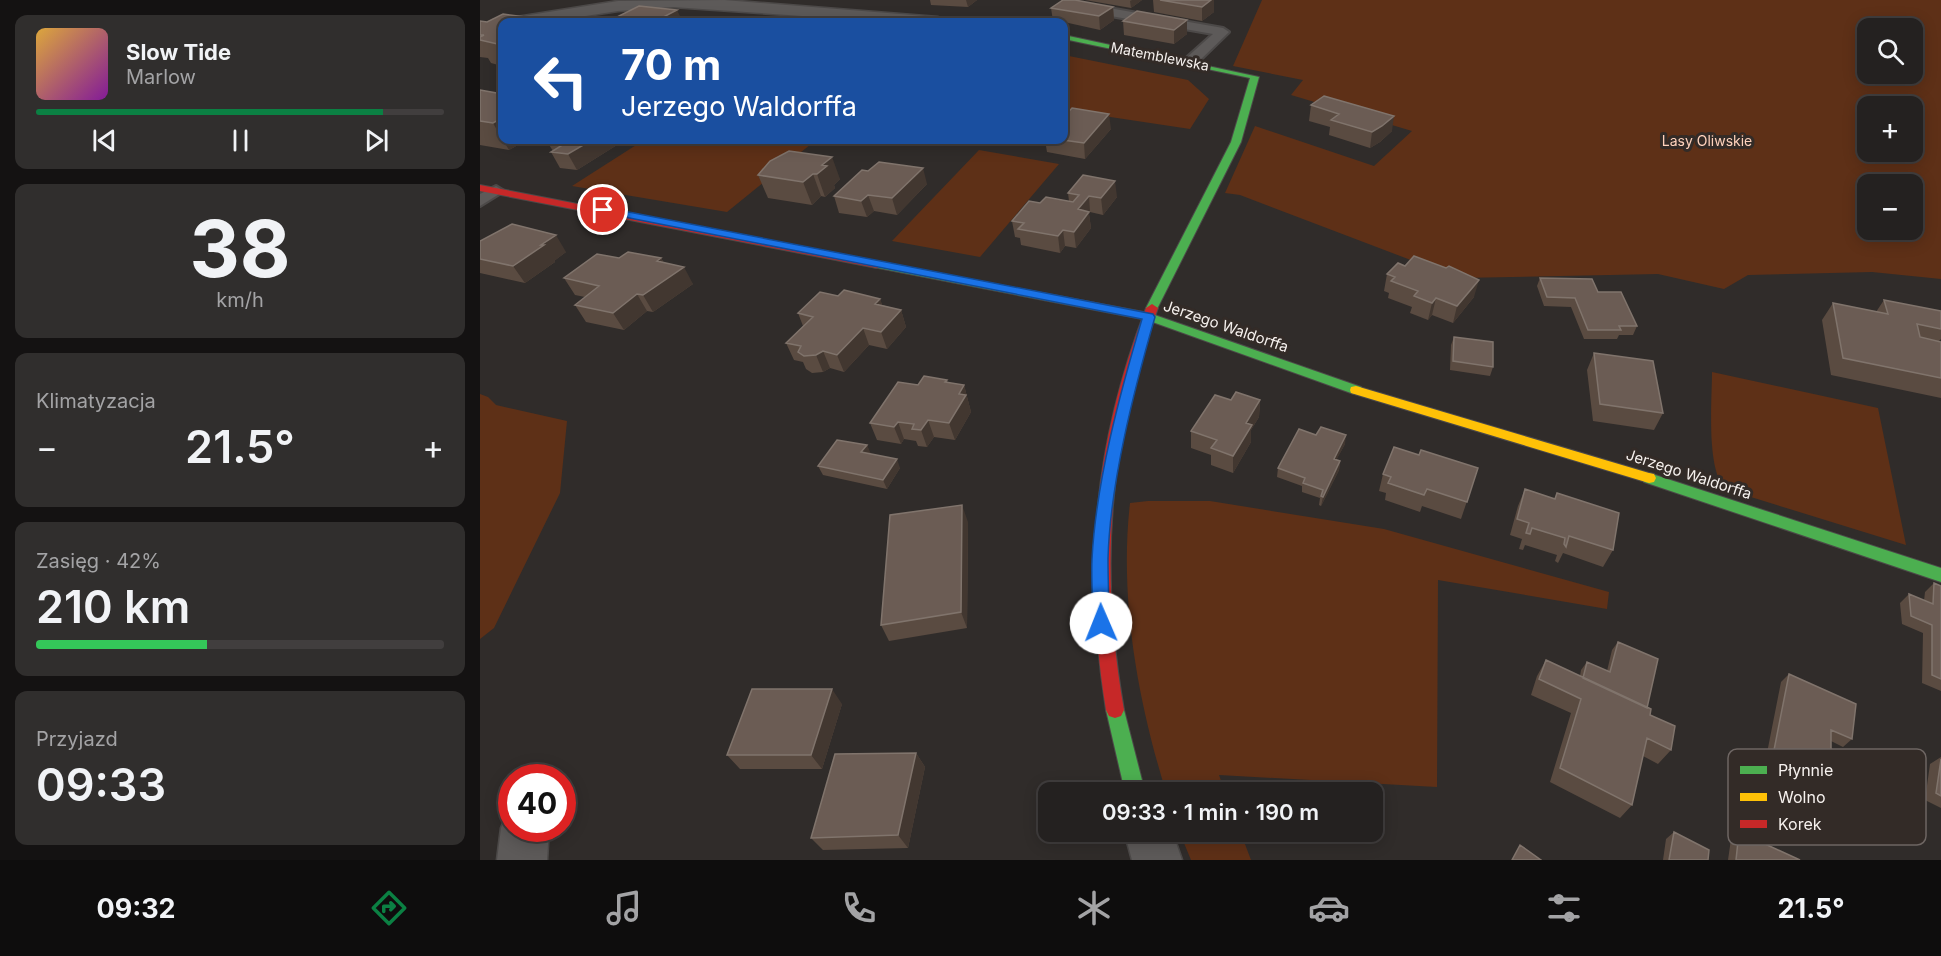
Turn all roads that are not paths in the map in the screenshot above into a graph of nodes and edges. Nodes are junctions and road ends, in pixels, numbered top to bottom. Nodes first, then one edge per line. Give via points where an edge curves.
1 (674, 1) edge
2 (1109, 12) edge
3 (543, 18) edge
4 (897, 18) edge
5 (1068, 38) edge
6 (1191, 62) junction
7 (488, 190) edge
8 (480, 201) edge
9 (1149, 317) junction
10 (1941, 575) edge
11 (1132, 782) edge
12 (524, 842) edge
13 (1151, 842) edge
14 (522, 860) edge
15 (1157, 860) edge

1 - 3 street
1 - 4 street
2 - 6 lane via 1223,33
5 - 6 street, Matemblewska
6 - 9 street, Matemblewska via 1255,77 1237,140
7 - 8 lane
7 - 9 street, Jerzego Waldorffa
9 - 10 street, Jerzego Waldorffa via 1343,386 1692,491
9 - 11 street via 1117,439 1100,558 1104,645 1114,711
12 - 14 street
13 - 15 street

